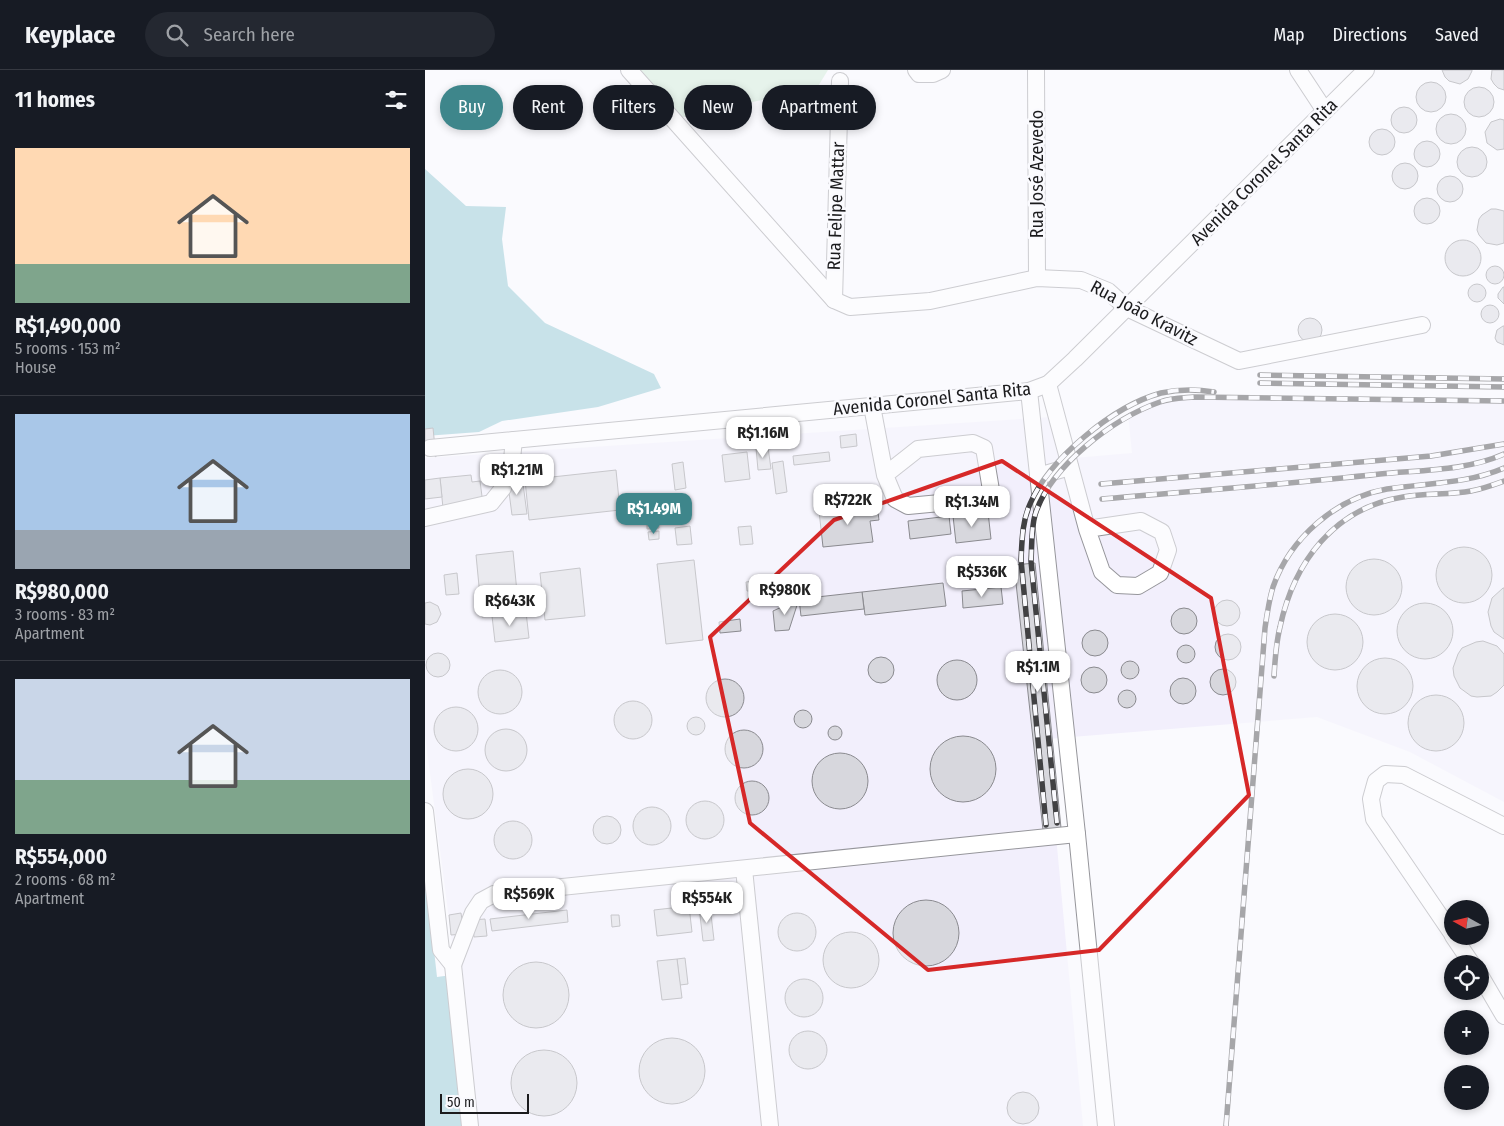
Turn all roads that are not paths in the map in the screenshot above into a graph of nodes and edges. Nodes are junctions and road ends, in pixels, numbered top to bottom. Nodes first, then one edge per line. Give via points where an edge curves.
1 (629, 70) edge
2 (916, 70) edge
3 (942, 70) edge
4 (1036, 70) edge
5 (1297, 70) edge
6 (1366, 70) edge
7 (840, 81) dead end
8 (1325, 111) junction
9 (1037, 278) junction
10 (834, 300) junction
11 (1127, 308) junction
12 (1422, 324) dead end
13 (1048, 384) junction
14 (1029, 391) junction
15 (872, 406) junction
16 (514, 440) junction
17 (430, 448) dead end
18 (1070, 467) junction
19 (885, 475) junction
20 (1038, 476) junction
21 (425, 518) edge
22 (1087, 529) junction
23 (425, 811) edge
24 (1504, 826) edge
25 (1077, 834) junction
26 (744, 869) junction
27 (1444, 923) edge
28 (453, 965) junction
29 (1489, 990) edge
30 (1504, 1016) edge
31 (470, 1126) edge
32 (769, 1126) edge
33 (1106, 1126) edge

1 - 10 street
2 - 3 street via 919,74 933,74
4 - 9 street, Rua José Azevedo
5 - 8 street
6 - 8 street, Avenida Coronel Santa Rita
7 - 10 street, Rua Felipe Mattar
8 - 11 street, Avenida Coronel Santa Rita
9 - 10 street, Rua João Kravitz via 930,301 850,307
9 - 11 street, Rua João Kravitz via 1081,280 1109,292
11 - 12 street, Rua João Kravitz via 1239,361
11 - 13 street, Avenida Coronel Santa Rita
13 - 14 street, Avenida Coronel Santa Rita
13 - 18 street
14 - 15 street, Avenida Coronel Santa Rita
14 - 20 street
15 - 16 street, Avenida Coronel Santa Rita
15 - 19 street
16 - 17 street, Avenida Coronel Santa Rita
16 - 21 street via 503,488 491,503
18 - 20 street
18 - 22 street
19 - 19 street via 918,449 973,443 984,448 991,490 983,499 908,506 895,499
20 - 25 street
22 - 22 street via 1102,572 1117,585 1139,586 1160,573 1168,550 1162,532 1141,521
23 - 28 street via 441,950
24 - 27 street via 1404,775 1385,774 1376,781 1371,799 1374,819
25 - 26 street
25 - 33 street
26 - 28 street via 494,894 481,901 473,913
26 - 32 street
28 - 31 street
29 - 30 street

